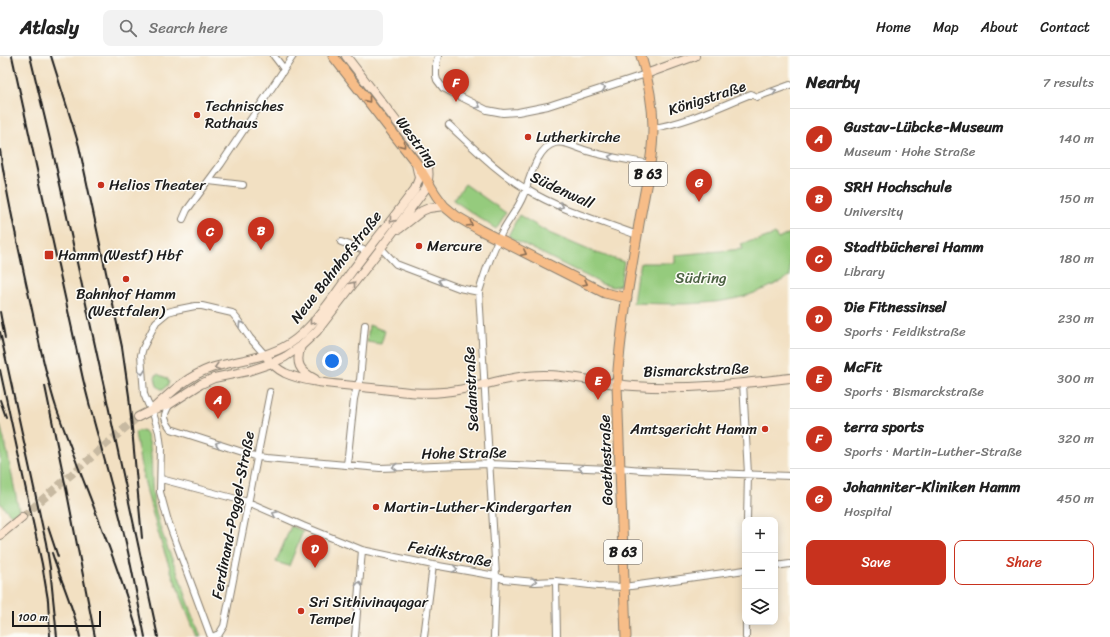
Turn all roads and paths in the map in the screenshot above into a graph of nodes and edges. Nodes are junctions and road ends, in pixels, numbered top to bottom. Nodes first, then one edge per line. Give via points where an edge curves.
1 (274, 56) edge
2 (293, 56) edge
3 (333, 56) edge
4 (346, 56) edge
5 (438, 56) edge
6 (641, 56) edge
7 (695, 56) edge
8 (284, 69) junction
9 (646, 74) junction
10 (790, 84) edge
11 (449, 125) dead end
12 (653, 128) junction
13 (416, 162) junction
14 (650, 164) junction
15 (209, 181) junction
16 (428, 181) junction
17 (243, 185) dead end
18 (526, 189) junction
19 (444, 206) junction
20 (183, 219) dead end
21 (637, 235) junction
22 (390, 236) junction
23 (498, 239) junction
24 (341, 242) dead end
25 (381, 248) junction
26 (367, 251) junction
27 (479, 292) junction
28 (627, 298) junction
29 (365, 325) dead end
30 (301, 346) junction
31 (265, 355) junction
32 (272, 363) junction
33 (790, 378) edge
34 (321, 382) junction
35 (743, 383) junction
36 (484, 385) junction
37 (617, 385) junction
38 (357, 386) junction
39 (270, 392) dead end
40 (170, 404) junction
41 (152, 410) junction
42 (138, 417) tunnel mouth
43 (258, 457) junction
44 (489, 464) junction
45 (347, 465) junction
46 (620, 468) junction
47 (748, 474) junction
48 (790, 476) edge
49 (161, 479) junction
50 (248, 502) junction
51 (22, 517) tunnel mouth
52 (748, 517) edge
53 (0, 535) edge
54 (362, 550) junction
55 (790, 564) edge
56 (433, 565) junction
57 (778, 566) edge
58 (742, 570) edge
59 (496, 576) junction
60 (556, 581) junction
61 (624, 587) junction
62 (746, 625) edge
63 (221, 635) edge
64 (212, 637) edge
65 (355, 637) edge
66 (424, 637) edge
67 (494, 637) edge
68 (556, 637) edge
69 (626, 637) edge
70 (746, 637) edge

1 - 8 street
2 - 8 street
3 -> 13 main road, Westring
4 - 16 main road, Westring via 424,157 429,168
5 -> 9 street via 437,80 443,88 476,105 503,113 548,106
6 - 9 main road, B 63
7 - 9 main road
8 - 15 street
9 - 12 main road, B 63
12 -> 10 street, Königstraße via 679,122 751,94 757,97
11 - 18 street, Südenwall via 488,161
12 - 14 main road, B 63
13 - 16 main road, Westring
13 -> 26 main road, Neue Bahnhofstraße via 419,178 415,189
14 -> 18 street, Sedanstraße via 596,154 564,142 554,143 538,157
14 - 21 main road, B 63
15 - 17 street
15 - 20 street via 186,210
16 - 19 main road
16 - 22 main road, Neue Bahnhofstraße via 422,194
18 -> 21 street, Südenwall via 544,199
18 - 23 street, Sedanstraße
19 - 22 main road via 422,211
19 -> 23 main road via 467,223
21 - 28 main road, Goethestraße / B 63
22 - 25 main road, Neue Bahnhofstraße
23 - 27 street, Sedanstraße
23 -> 28 main road via 605,293
24 - 26 street
27 -> 25 street via 459,288 396,264
30 -> 25 main road, Neue Bahnhofstraße via 317,331
26 -> 31 main road, Neue Bahnhofstraße via 307,329 288,344
27 - 36 street, Sedanstraße
28 - 37 main road, Goethestraße / B 63
29 - 38 street via 360,380
30 - 32 main road, Neue Bahnhofstraße
30 - 34 main road via 298,353 299,365 309,376
31 - 32 main road, Bismarckstraße
31 -> 41 main road, Neue Bahnhofstraße via 209,369 190,377
31 -> 41 street via 232,313 202,306 168,312 156,322 141,355 144,392
32 - 34 main road, Bismarckstraße via 288,374
32 - 40 main road, Neue Bahnhofstraße via 214,378
33 - 35 main road, Bismarckstraße
34 - 38 main road, Bismarckstraße
35 - 37 main road, Bismarckstraße via 676,388
35 - 47 street
36 - 37 main road, Bismarckstraße via 544,375
36 - 38 main road, Bismarckstraße via 425,393
36 - 44 street, Sedanstraße
37 - 46 main road, Goethestraße / B 63
38 - 45 street
39 - 43 street, Ferdinand-Poggel-Straße
40 - 41 main road, Neue Bahnhofstraße
43 -> 40 street, Hohe Straße via 171,429 164,416
41 - 42 main road
41 - 49 street via 161,447
43 - 45 street, Hohe Straße
43 - 50 street, Ferdinand-Poggel-Straße
44 -> 45 street, Hohe Straße via 390,468
46 -> 44 street, Hohe Straße
44 - 59 street, Sedanstraße
46 - 47 street, Hohe Straße
46 - 61 main road, Goethestraße / B 63
47 - 48 street, Hohe Straße
47 - 52 street
49 - 50 street, Feidikstraße
49 - 64 street via 160,492 166,513
54 -> 50 street, Feidikstraße
50 - 63 street, Ferdinand-Poggel-Straße
51 - 53 main road
54 - 56 street, Feidikstraße
65 -> 54 street
55 - 57 street
56 -> 59 street, Feidikstraße
56 - 66 street
58 - 61 street, Feidikstraße
59 -> 60 street, Feidikstraße via 535,582
59 - 67 street, Sedanstraße
60 - 61 street, Feidikstraße
60 - 68 street
61 - 69 main road, Goethestraße / B 63
62 - 70 street
63 - 64 street, Ferdinand-Poggel-Straße

